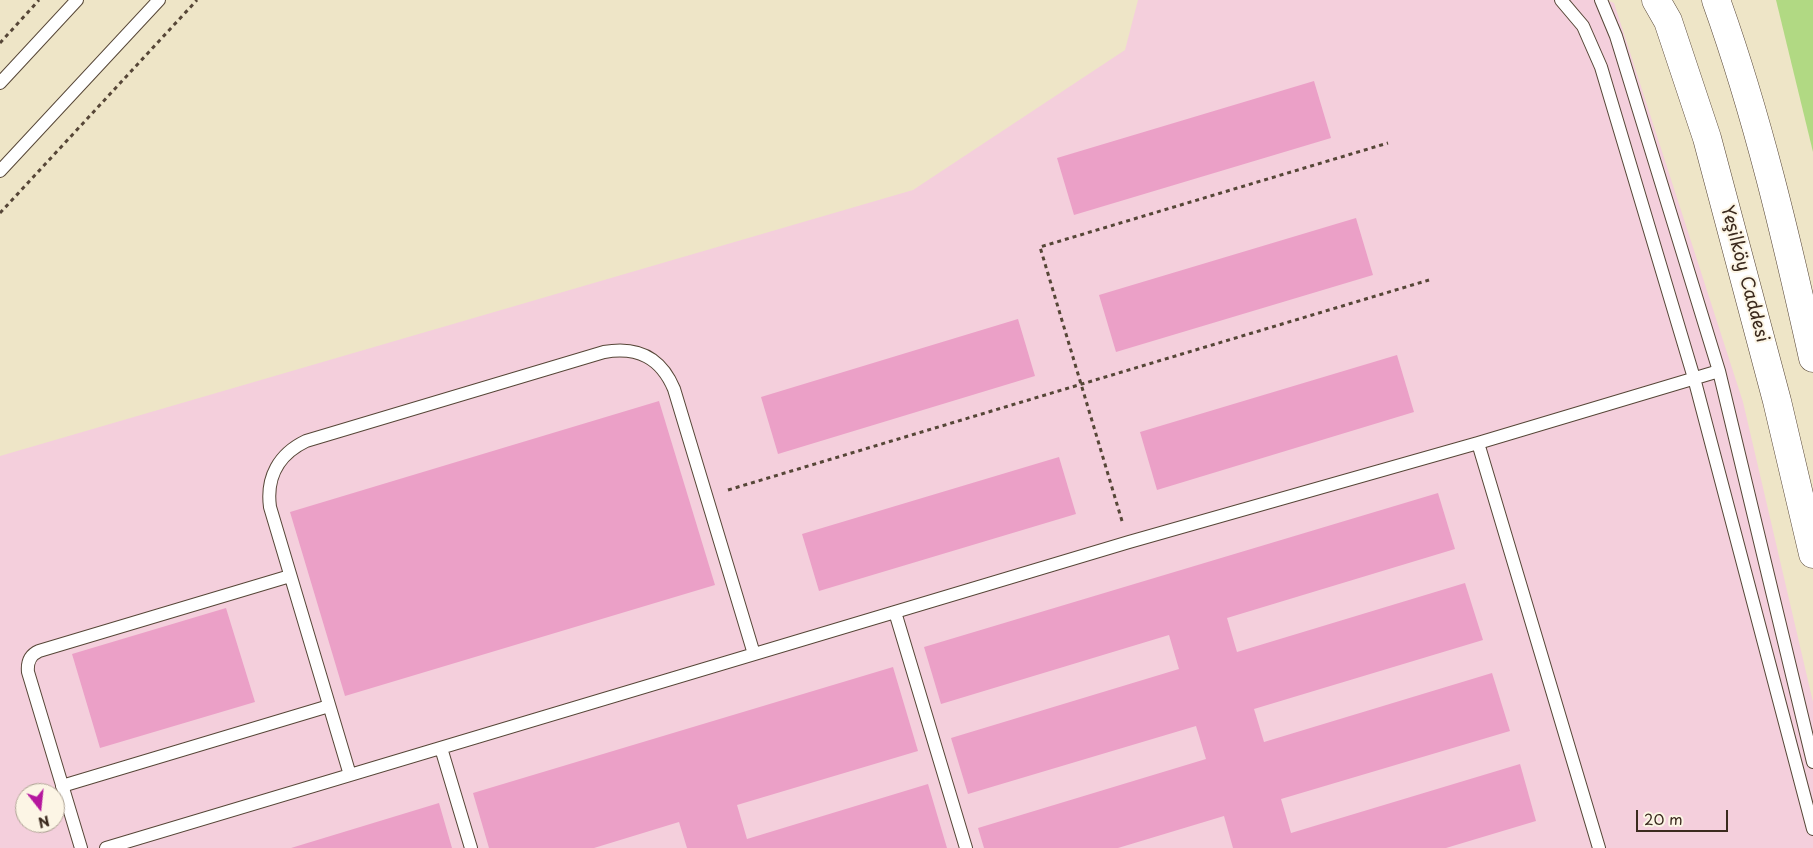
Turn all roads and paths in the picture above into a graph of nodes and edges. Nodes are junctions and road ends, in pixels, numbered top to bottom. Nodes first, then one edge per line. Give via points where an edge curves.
1 (39, 0) edge
2 (77, 0) edge
3 (159, 0) edge
4 (197, 0) edge
5 (1562, 0) edge
6 (1601, 0) edge
7 (1656, 0) edge
8 (1716, 0) edge
9 (0, 43) edge
10 (0, 83) edge
11 (1388, 143) dead end
12 (0, 171) edge
13 (0, 213) edge
14 (1792, 267) junction
15 (1429, 280) dead end
16 (1813, 322) edge
17 (1813, 358) edge
18 (1720, 371) junction
19 (1694, 378) junction
20 (1081, 384) junction
21 (1478, 443) junction
22 (706, 496) junction
23 (1129, 542) junction
24 (1813, 554) edge
25 (290, 576) junction
26 (895, 612) junction
27 (754, 654) junction
28 (330, 706) junction
29 (441, 748) junction
30 (1813, 762) edge
31 (350, 775) junction
32 (61, 783) edge
33 (65, 785) edge
34 (65, 796) edge
35 (1813, 830) edge
36 (80, 848) edge
37 (106, 848) edge
38 (471, 848) edge
39 (966, 848) edge
40 (1599, 848) edge

1 - 9 path
2 - 10 lane
3 - 12 lane
4 - 13 path
5 - 19 lane via 1583,26 1601,67
6 - 18 lane via 1616,36
7 - 24 highway, Yeşilköy Caddesi via 1668,21 1707,138 1775,392
8 - 14 highway via 1760,139
11 - 20 path via 1040,247
14 - 16 lane
14 - 17 highway
15 - 20 path
18 - 19 lane
18 - 30 lane
19 - 21 lane
19 - 35 lane
20 - 22 path
20 - 23 path
21 - 23 lane
21 - 40 lane
22 - 25 lane via 666,372 651,359 633,351 604,352 306,441 289,451 272,475 268,496
22 - 27 lane
23 - 26 lane
25 - 28 lane
25 - 32 lane via 34,653 28,672
26 - 27 lane
26 - 39 lane
27 - 29 lane
28 - 31 lane
28 - 33 lane
29 - 31 lane
29 - 38 lane
31 - 37 lane
34 - 36 lane

